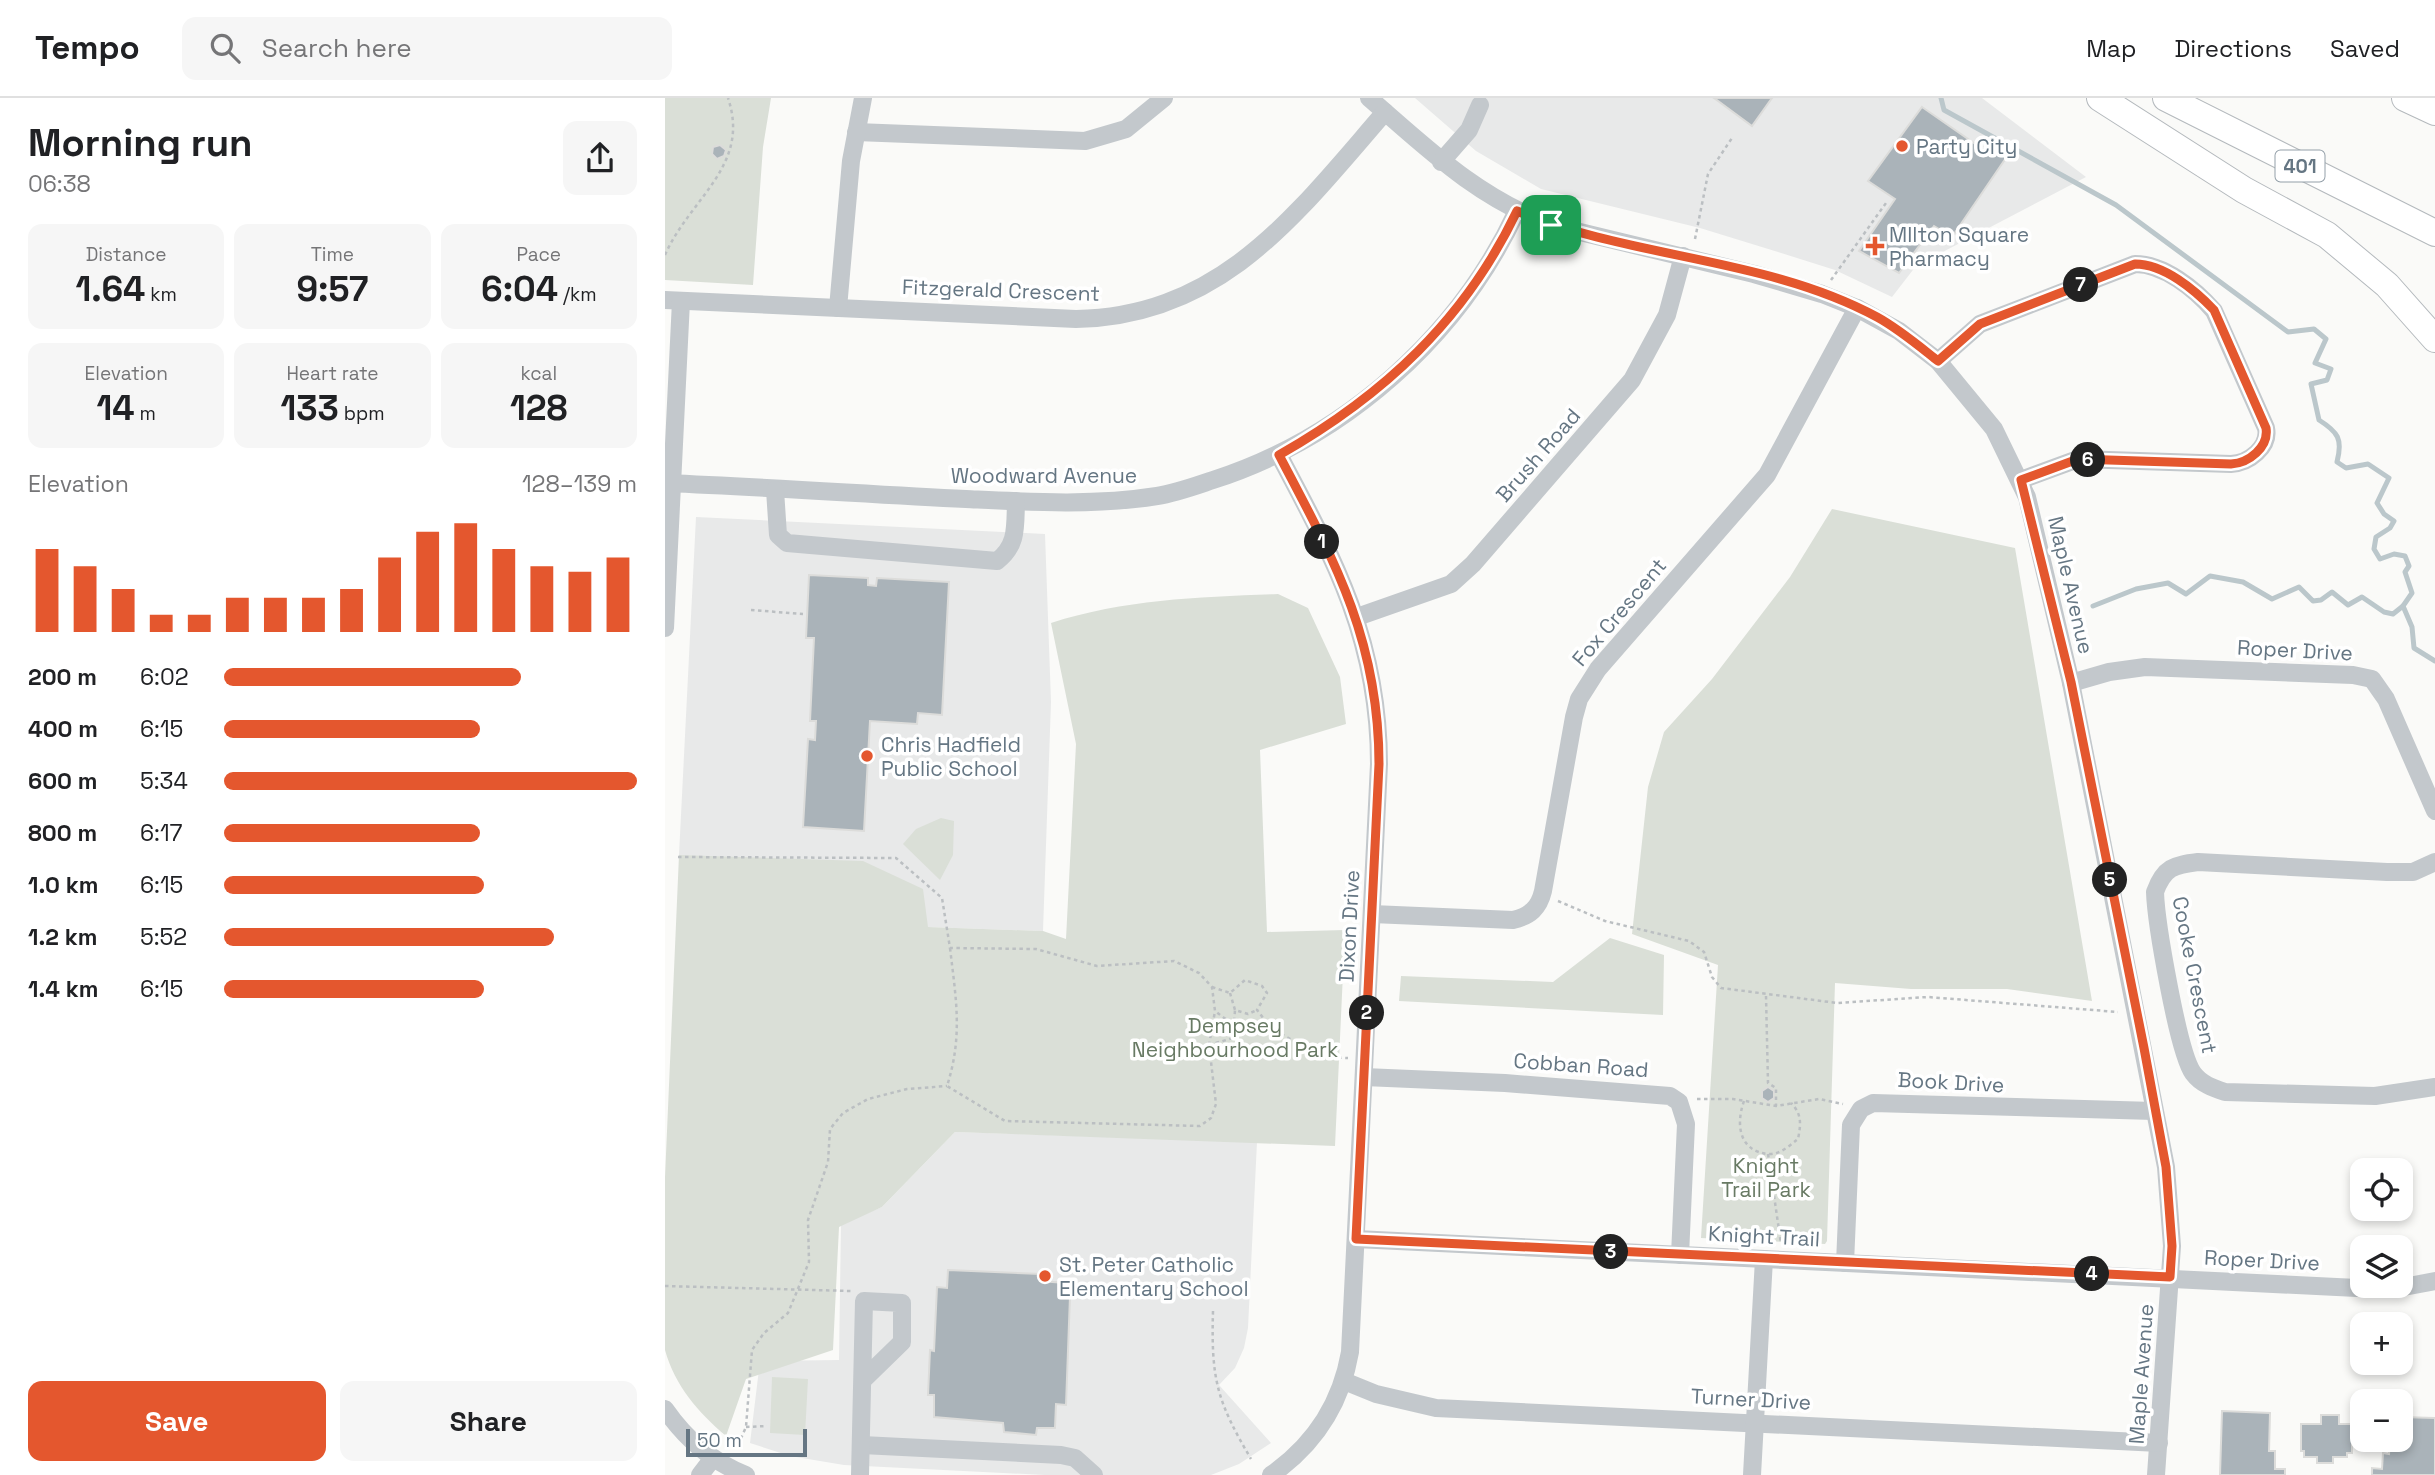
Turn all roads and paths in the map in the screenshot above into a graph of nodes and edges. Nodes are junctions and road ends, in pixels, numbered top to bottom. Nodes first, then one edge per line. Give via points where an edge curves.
1 (728, 98) edge
2 (863, 98) edge
3 (1164, 98) edge
4 (1369, 98) edge
5 (2100, 98) edge
6 (2166, 98) edge
7 (2405, 98) edge
8 (1480, 105) dead end
9 (1385, 112) junction
10 (2435, 112) edge
11 (856, 132) junction
12 (1732, 138) dead end
13 (1441, 162) junction
14 (1886, 204) dead end
15 (1517, 211) junction
16 (2435, 233) edge
17 (1695, 239) dead end
18 (665, 255) edge
19 (1683, 256) junction
20 (1831, 280) dead end
21 (673, 300) edge
22 (838, 308) junction
23 (1857, 308) junction
24 (2435, 339) edge
25 (1938, 361) junction
26 (1279, 455) junction
27 (2021, 480) junction
28 (669, 483) edge
29 (775, 491) junction
30 (1016, 501) junction
31 (751, 610) dead end
32 (803, 614) dead end
33 (1357, 617) junction
34 (665, 628) edge
35 (2071, 682) junction
36 (2435, 811) edge
37 (678, 857) dead end
38 (2435, 862) edge
39 (1558, 901) dead end
40 (1372, 914) junction
41 (950, 948) junction
42 (1212, 987) junction
43 (1230, 993) junction
44 (1766, 996) junction
45 (1235, 1010) junction
46 (1257, 1010) junction
47 (1215, 1011) junction
48 (2136, 1012) junction
49 (1236, 1027) junction
50 (1272, 1029) junction
51 (1209, 1045) junction
52 (1351, 1058) dead end
53 (1364, 1077) junction
54 (947, 1086) junction
55 (2435, 1087) edge
56 (1697, 1099) dead end
57 (1744, 1101) junction
58 (1791, 1102) junction
59 (1843, 1104) dead end
60 (1776, 1106) junction
61 (2154, 1111) junction
62 (1768, 1154) junction
63 (1356, 1239) junction
64 (1781, 1248) dead end
65 (1680, 1255) junction
66 (1765, 1259) junction
67 (1845, 1263) junction
68 (2170, 1277) junction
69 (2435, 1281) edge
70 (665, 1286) edge
71 (799, 1290) junction
72 (858, 1296) junction
73 (1213, 1311) dead end
74 (863, 1380) junction
75 (1344, 1381) junction
76 (665, 1409) edge
77 (1754, 1422) junction
78 (767, 1426) dead end
79 (746, 1427) junction
80 (2159, 1444) junction
81 (738, 1445) dead end
82 (862, 1445) junction
83 (713, 1458) junction
84 (1251, 1459) dead end
85 (700, 1475) edge
86 (746, 1475) edge
87 (860, 1475) edge
88 (1094, 1475) edge
89 (1271, 1475) edge
90 (1752, 1475) edge
91 (2156, 1475) edge

1 - 18 path via 735,132 728,162 675,231
2 - 11 street
3 - 11 street via 1126,129 1085,141
4 - 9 street, Maple Avenue
5 - 24 highway via 2243,190 2327,235 2387,285
6 - 16 highway, 401
7 - 10 highway
8 - 13 street via 1469,130
9 - 13 street, Maple Avenue
9 - 22 street, Fitzgerald Crescent via 1270,240 1239,265 1183,297 1094,318
11 - 22 street
12 - 17 path via 1708,174
13 - 15 street, Maple Avenue
14 - 20 path
15 - 19 street, Maple Avenue via 1551,225
15 - 26 street, Woodward Avenue via 1477,284 1408,362 1352,410
19 - 23 street, Maple Avenue via 1810,290
19 - 33 street, Brush Road via 1667,315 1632,380 1468,570 1451,584
21 - 22 street, Fitzgerald Crescent
21 - 28 street
23 - 25 street, Maple Avenue via 1899,331
23 - 40 street, Fox Crescent via 1767,475 1598,669 1579,699 1543,891 1531,914 1513,920
25 - 27 street, Maple Avenue via 1990,423
25 - 27 street via 1980,324 2135,264 2159,268 2214,310 2266,428 2266,440 2253,455 2243,463 2231,464 2078,459
26 - 30 street, Woodward Avenue via 1161,496
26 - 33 street, Dixon Drive
27 - 35 street, Maple Avenue
28 - 29 street, Woodward Avenue
28 - 34 street
29 - 30 street, Woodward Avenue
29 - 30 street via 778,535 787,543 997,561 1014,541
31 - 32 path
33 - 40 street, Dixon Drive via 1374,679 1379,732
35 - 36 street, Roper Drive via 2145,667 2372,679 2386,699
35 - 48 street, Maple Avenue
37 - 41 path via 896,858 942,898
38 - 55 street, Cooke Crescent via 2413,872 2387,872 2199,862 2170,866 2155,892 2179,1032 2189,1067 2206,1085 2225,1092 2375,1096
39 - 44 path via 1605,921 1689,941 1703,952 1721,988
40 - 53 street, Dixon Drive
41 - 42 path via 1036,949 1097,966 1174,961 1199,973
41 - 54 path via 959,1026
42 - 43 path
42 - 47 path
43 - 45 path
43 - 46 path via 1245,979 1262,985 1267,993
44 - 48 path via 1837,1003 1928,997
44 - 60 path via 1768,1083 1776,1088
45 - 46 path via 1248,1014
45 - 49 path
46 - 50 path
47 - 49 path
47 - 51 path
48 - 61 street, Maple Avenue
49 - 50 path
49 - 51 path via 1233,1038
50 - 52 path via 1322,1057
51 - 54 path via 1216,1104 1212,1118 1200,1126 1019,1124 1005,1121
53 - 63 street, Dixon Drive
53 - 65 street, Cobban Road via 1670,1096 1679,1102 1686,1124
54 - 71 path via 907,1089 868,1099 842,1113 830,1129 828,1162 808,1220 809,1262
56 - 57 path
57 - 60 path
57 - 62 path via 1738,1117 1741,1137 1753,1149
58 - 59 path via 1819,1099
58 - 60 path
58 - 62 path via 1802,1122 1798,1139 1782,1151
61 - 67 street, Book Drive via 1873,1103 1861,1109 1851,1125
61 - 68 street, Maple Avenue via 2166,1167
62 - 64 path
63 - 65 street, Knight Trail
63 - 75 street, Dixon Drive via 1352,1334
65 - 66 street, Knight Trail
66 - 67 street, Knight Trail
66 - 77 street
67 - 68 street, Knight Trail
68 - 69 street, Roper Drive via 2393,1289
68 - 80 street, Maple Avenue
70 - 71 path
71 - 72 path
71 - 79 path via 788,1313 752,1350
72 - 74 street
72 - 74 street via 902,1303 902,1342
73 - 84 path via 1212,1346 1220,1403
74 - 82 street
75 - 77 street, Turner Drive via 1436,1408
75 - 89 street, Dixon Drive via 1310,1441
76 - 83 street
77 - 80 street, Turner Drive
77 - 90 street
78 - 79 path
79 - 81 path
80 - 91 street, Maple Avenue
82 - 87 street
82 - 88 street via 1061,1455 1075,1458
83 - 85 street
83 - 86 street

